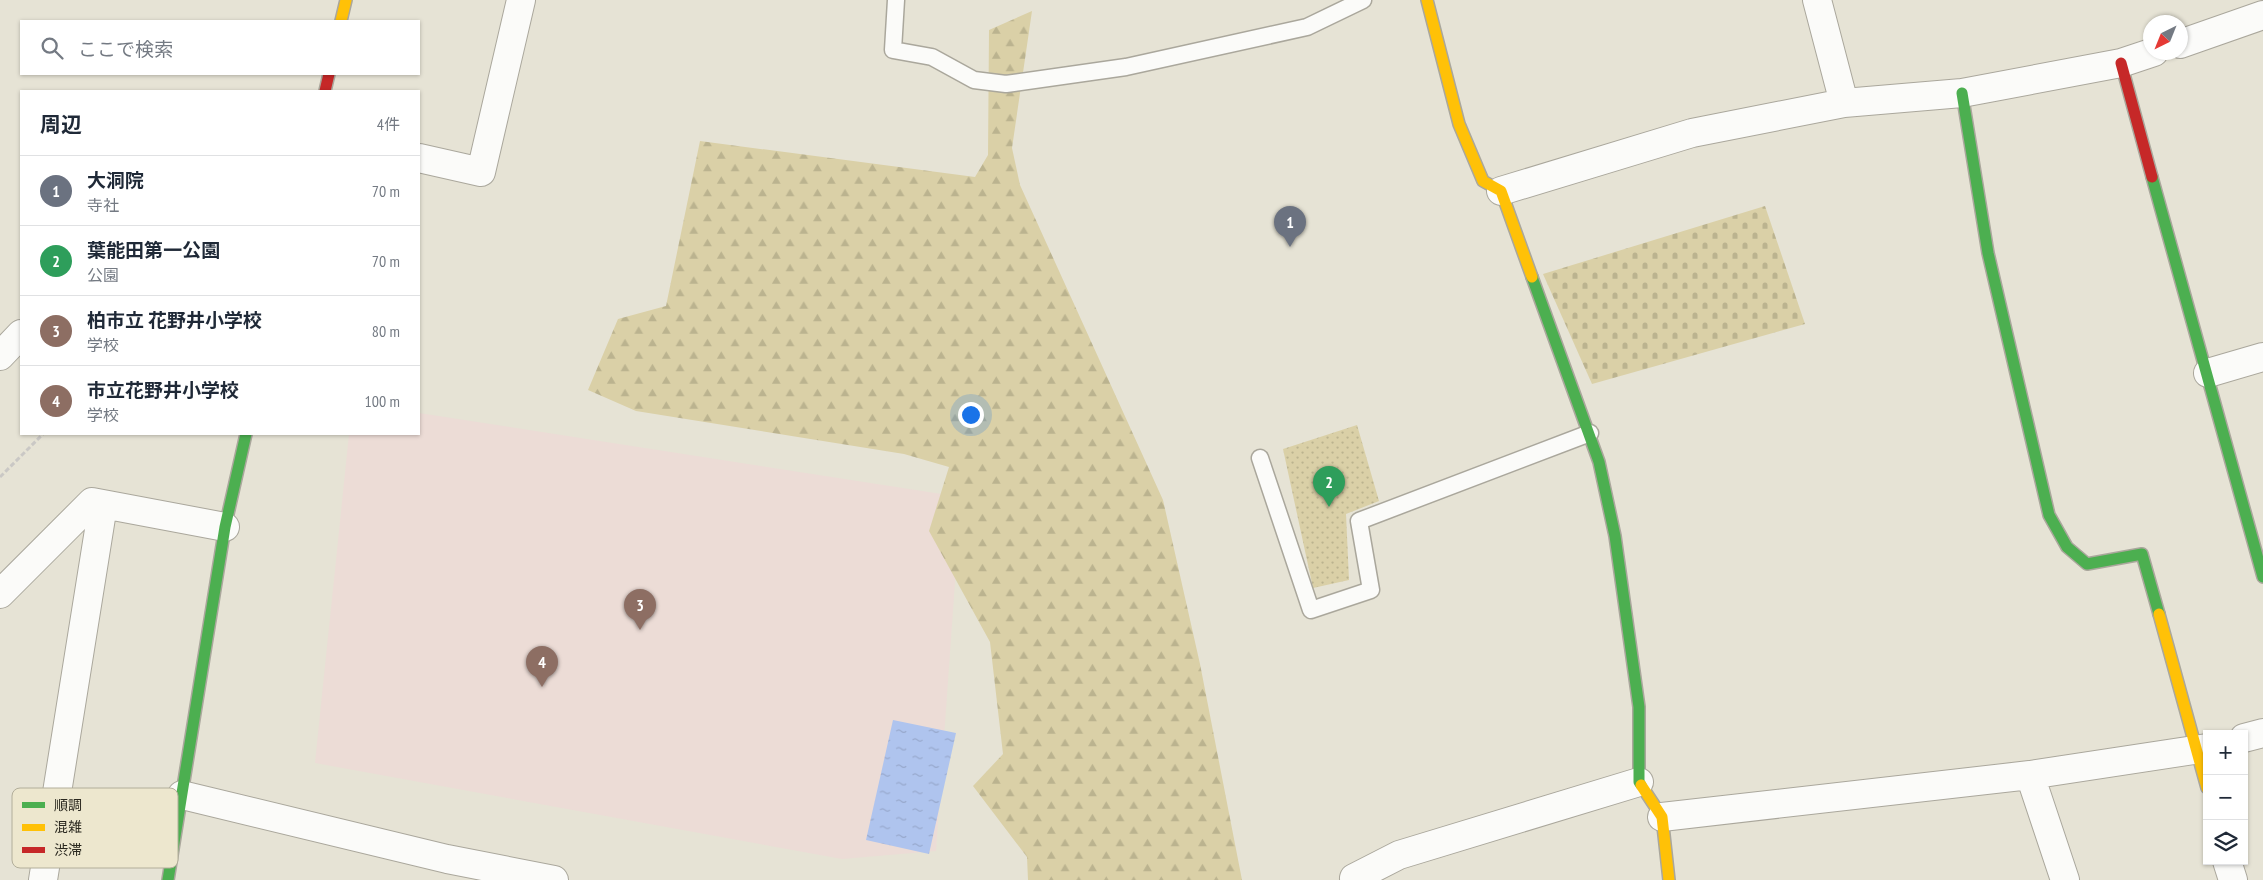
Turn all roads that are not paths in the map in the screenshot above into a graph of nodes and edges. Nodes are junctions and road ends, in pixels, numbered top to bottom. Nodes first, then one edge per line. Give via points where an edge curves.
1 (346, 0) edge
2 (521, 0) edge
3 (896, 0) edge
4 (1363, 0) edge
5 (1428, 0) edge
6 (1817, 0) edge
7 (2263, 15) edge
8 (341, 20) edge
9 (2188, 41) edge
10 (2143, 56) edge
11 (2121, 63) junction
12 (329, 75) edge
13 (325, 90) edge
14 (1962, 93) junction
15 (1844, 104) junction
16 (420, 158) edge
17 (1501, 191) junction
18 (20, 335) edge
19 (0, 356) edge
20 (2263, 357) edge
21 (2208, 373) junction
22 (1590, 433) junction
23 (246, 435) edge
24 (1260, 458) dead end
25 (103, 505) junction
26 (225, 527) junction
27 (2263, 577) edge
28 (0, 594) edge
29 (2263, 733) edge
30 (2248, 737) edge
31 (2202, 749) edge
32 (2030, 775) junction
33 (2205, 775) edge
34 (1638, 782) junction
35 (58, 788) edge
36 (182, 795) junction
37 (1662, 817) junction
38 (178, 819) edge
39 (2228, 865) edge
40 (1353, 879) edge
41 (554, 880) edge
42 (1670, 880) edge
43 (2065, 880) edge
44 (2233, 880) edge

1 - 8 street
2 - 16 street via 481,172
3 - 4 lane via 893,50 932,57 974,80 1006,84 1126,68 1307,27
5 - 17 street via 1459,124 1483,181
6 - 15 street
7 - 9 street
10 - 11 street
11 - 14 street
11 - 21 street
12 - 13 street
14 - 15 street
14 - 31 street via 1988,253 2049,515 2066,546 2087,564 2142,554
15 - 17 street via 1692,133
17 - 22 street
18 - 19 street
20 - 21 street
21 - 27 street
22 - 24 lane via 1359,521 1371,590 1310,610
22 - 34 street via 1615,536 1639,706
23 - 26 street
25 - 26 street
25 - 28 street via 92,502
25 - 35 street
26 - 36 street
29 - 30 street
31 - 32 street
31 - 33 street
32 - 37 street
32 - 43 street
34 - 37 street
34 - 40 street via 1399,855
36 - 38 street
36 - 41 street
37 - 42 street
39 - 44 street

